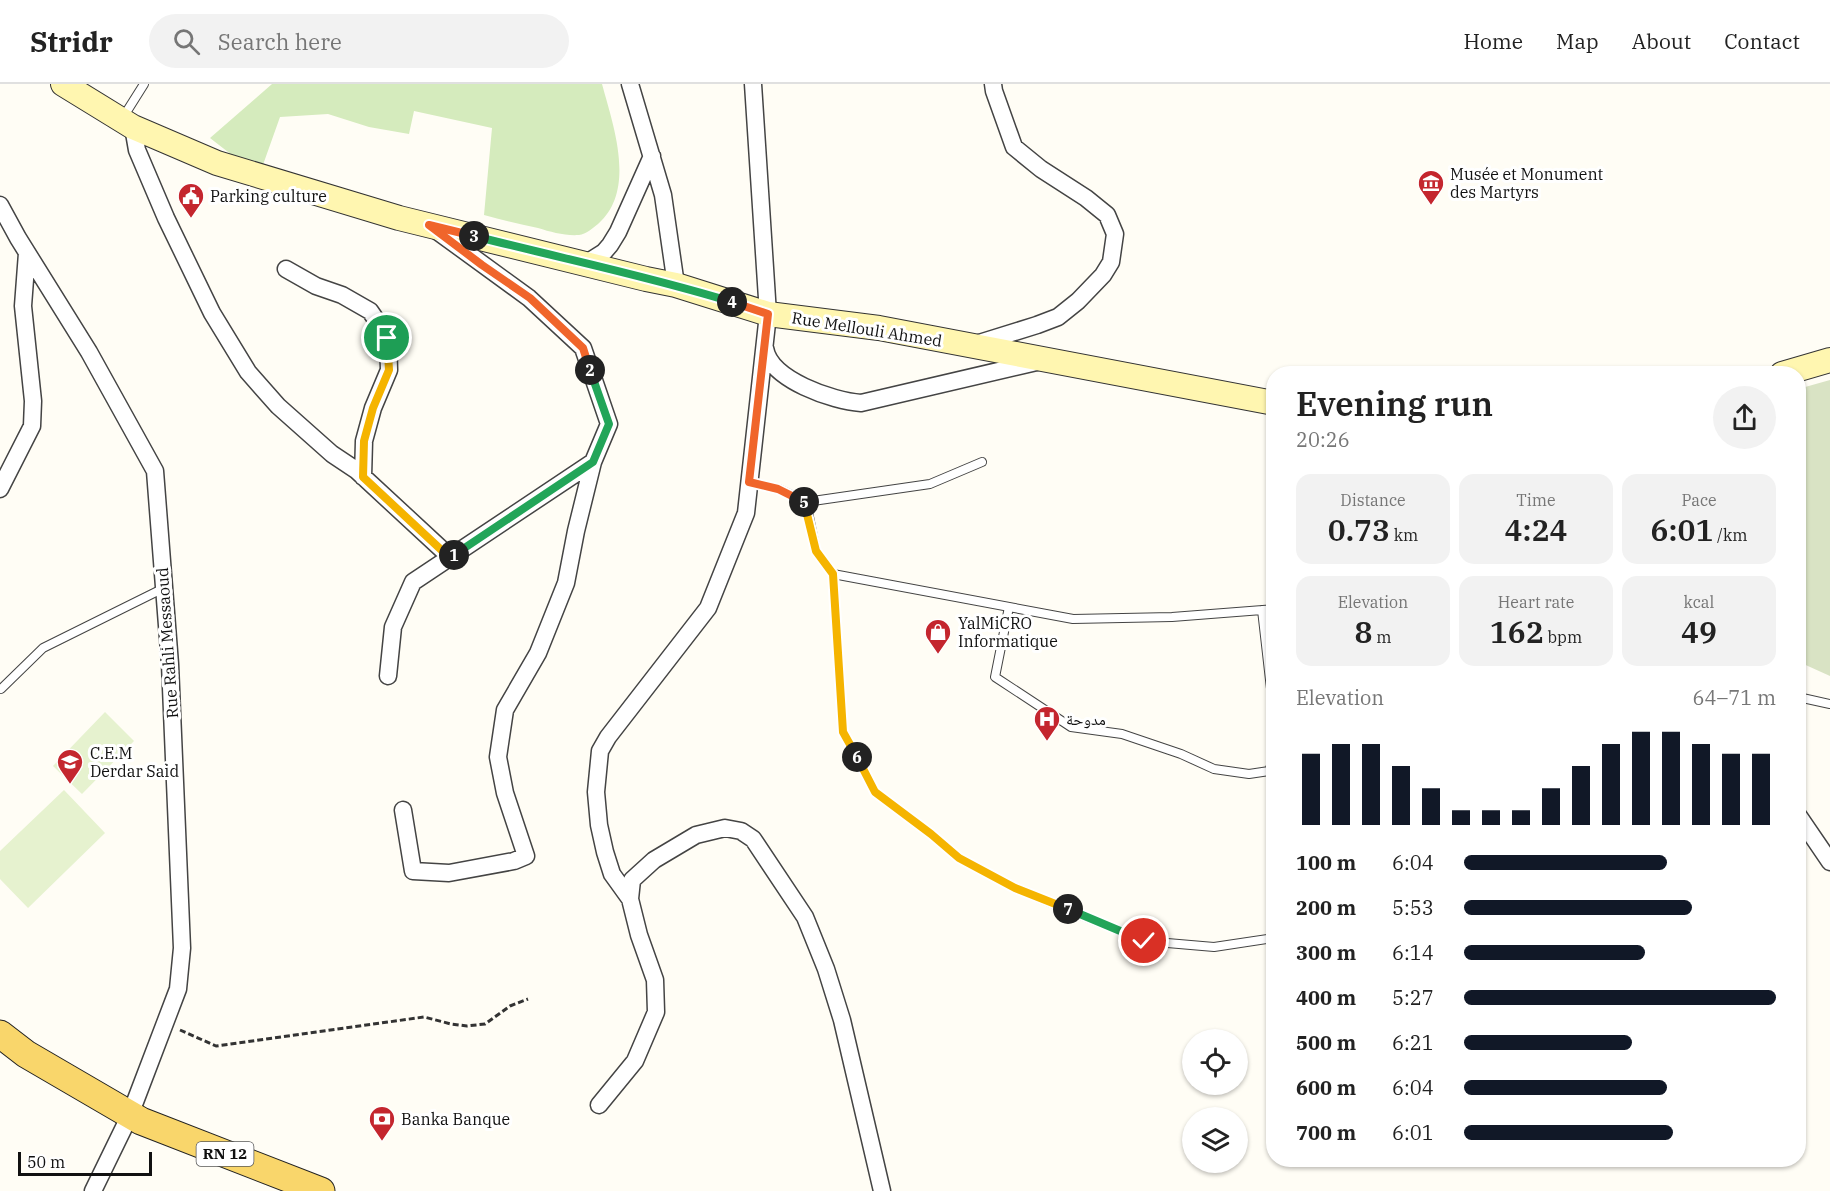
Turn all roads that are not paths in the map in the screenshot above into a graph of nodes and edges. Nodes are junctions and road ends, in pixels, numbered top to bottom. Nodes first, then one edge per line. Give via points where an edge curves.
1 (63, 84) edge
2 (144, 84) edge
3 (630, 84) edge
4 (753, 84) edge
5 (993, 84) edge
6 (127, 123) junction
7 (652, 156) junction
8 (0, 205) edge
9 (429, 225) junction
10 (27, 253) junction
11 (585, 264) junction
12 (286, 269) dead end
13 (676, 285) junction
14 (768, 314) junction
15 (971, 346) junction
16 (765, 348) junction
17 (1047, 360) junction
18 (1830, 360) edge
19 (1806, 367) edge
20 (1266, 401) edge
21 (593, 462) junction
22 (982, 462) dead end
23 (363, 477) junction
24 (749, 482) junction
25 (0, 489) edge
26 (806, 502) junction
27 (450, 558) junction
28 (833, 574) junction
29 (164, 588) junction
30 (1010, 608) junction
31 (1262, 610) junction
32 (1266, 610) edge
33 (1266, 642) edge
34 (388, 676) dead end
35 (1, 688) edge
36 (1806, 699) edge
37 (1830, 704) edge
38 (1266, 771) edge
39 (403, 810) dead end
40 (1806, 827) edge
41 (1830, 862) edge
42 (630, 899) junction
43 (1266, 939) edge
44 (0, 1034) edge
45 (599, 1105) dead end
46 (130, 1115) junction
47 (93, 1191) edge
48 (321, 1191) edge
49 (882, 1191) edge

1 - 6 street, Rue Mellouli Ahmed
2 - 6 lane
3 - 7 street
4 - 14 street
5 - 15 street via 1014,147 1107,215 1115,234 1111,262 1103,275 1058,317
6 - 9 street, Rue Mellouli Ahmed via 217,163
6 - 23 street via 166,218 212,313 248,372 278,406
7 - 11 street via 610,246
7 - 13 street via 663,195
8 - 10 street, Rue Rahli Messaoud
9 - 11 street, Rue Mellouli Ahmed
9 - 21 street via 530,298 583,348 609,424
10 - 25 street via 23,306 32,426
10 - 29 street, Rue Rahli Messaoud via 89,352 155,471
11 - 13 street, Rue Mellouli Ahmed
12 - 23 street via 370,311 387,338 389,370 364,441
13 - 14 street, Rue Mellouli Ahmed
14 - 15 street, Rue Mellouli Ahmed via 879,328
14 - 16 street
15 - 17 street, Rue Mellouli Ahmed
16 - 17 street via 769,359 789,378 817,393 854,403
16 - 24 street
17 - 20 street, Rue Mellouli Ahmed
18 - 19 street
21 - 27 street
21 - 39 street via 566,583 538,653 505,710 498,756 505,794 526,856 449,873 413,871
22 - 26 lane via 930,484
23 - 27 street
24 - 26 lane
24 - 42 street via 746,513 708,608 600,751 596,792 599,825 612,874
26 - 28 lane via 816,551
27 - 34 street via 413,582 393,627
28 - 30 lane
28 - 43 lane via 843,732 875,792 959,858 1015,888 1144,941 1214,947
29 - 35 lane via 44,648
29 - 46 street, Rue Rahli Messaoud via 182,948 178,989
30 - 31 lane via 1073,619
30 - 38 lane via 995,677 1071,727 1122,734 1214,769 1249,774
31 - 32 lane
31 - 33 lane
36 - 37 lane
40 - 41 street
42 - 45 street via 655,980 656,1012 635,1061
42 - 49 street via 632,880 641,871 696,835 725,828 741,831 753,839 805,917 826,969 842,1020
44 - 46 main road, RN 12 via 26,1054
46 - 47 street, Rue Rahli Messaoud
46 - 48 main road, RN 12

